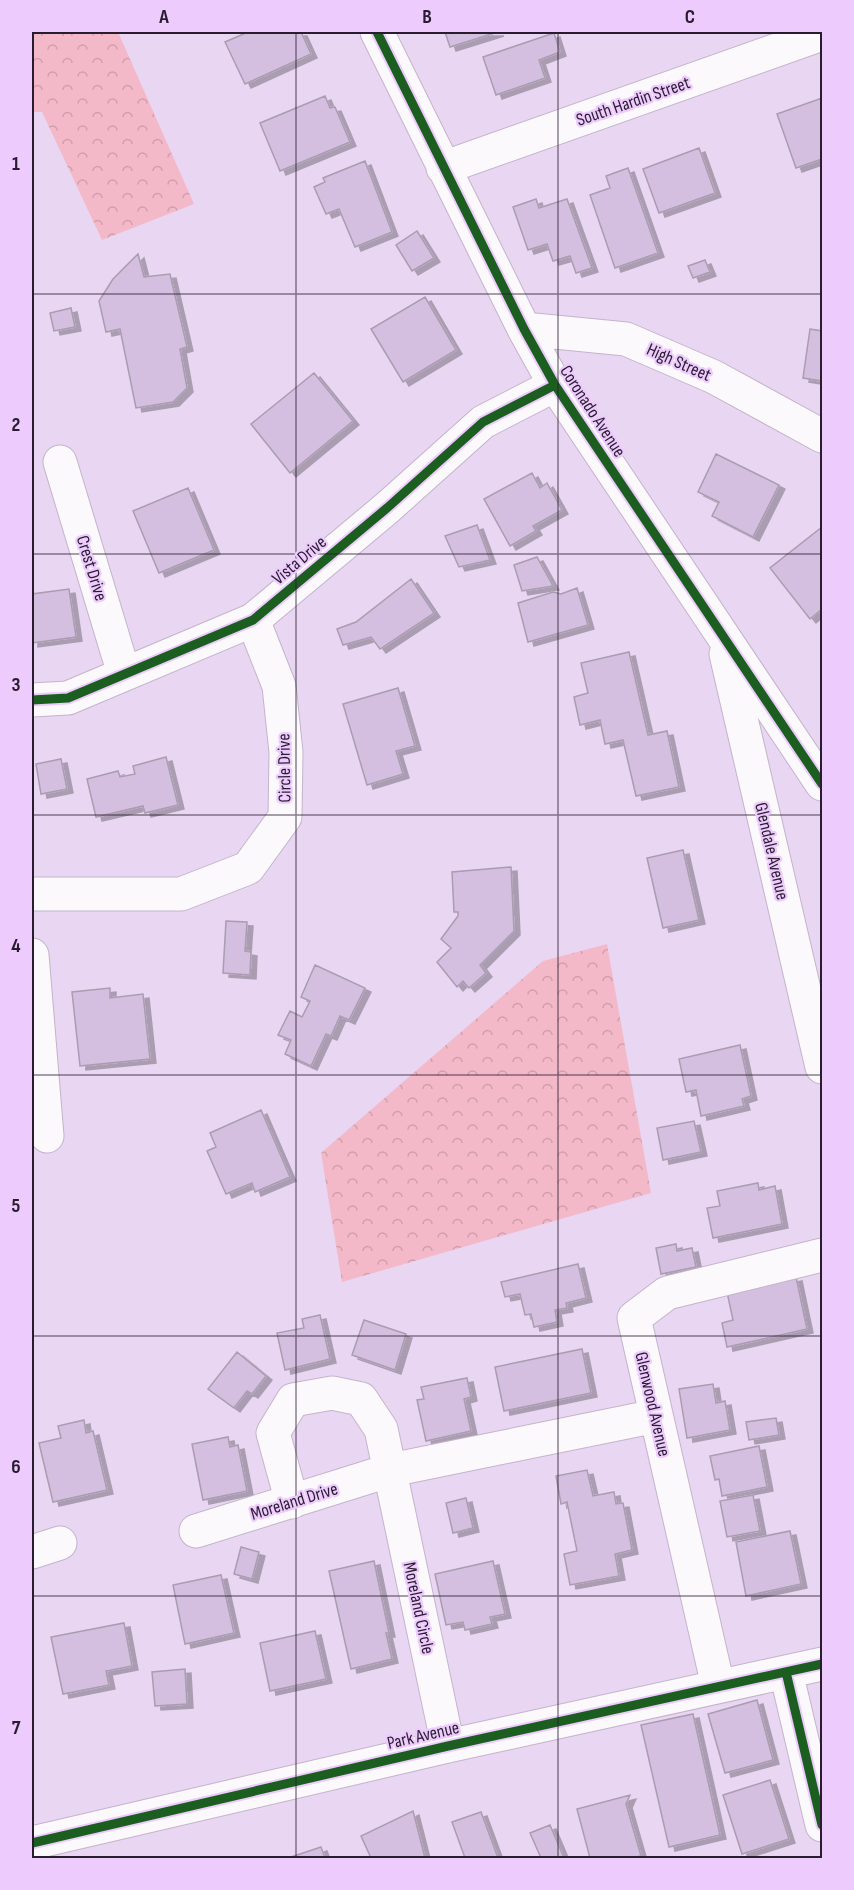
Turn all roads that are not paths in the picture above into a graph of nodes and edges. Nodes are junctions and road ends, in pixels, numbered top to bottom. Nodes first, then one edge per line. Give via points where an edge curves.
1 (377, 32) edge
2 (822, 34) edge
3 (443, 168) junction
4 (524, 329) junction
5 (555, 385) junction
6 (822, 436) edge
7 (60, 462) dead end
8 (253, 620) junction
9 (722, 635) junction
10 (124, 674) junction
11 (32, 700) edge
12 (822, 784) edge
13 (32, 894) edge
14 (32, 955) edge
15 (822, 1067) edge
16 (47, 1136) dead end
17 (822, 1255) edge
18 (656, 1416) junction
19 (391, 1470) junction
20 (292, 1502) junction
21 (196, 1531) dead end
22 (822, 1664) edge
23 (786, 1672) junction
24 (718, 1686) junction
25 (448, 1746) junction
26 (822, 1825) edge
27 (32, 1843) edge

1 - 3 street, Coronado Avenue
2 - 3 street, South Hardin Street
3 - 4 street, Coronado Avenue
4 - 5 street, Coronado Avenue
4 - 6 street, High Street via 626,339 714,377
5 - 8 street, Vista Drive via 483,422
5 - 9 street, Coronado Avenue
7 - 10 street, Crest Drive
8 - 10 street, Vista Drive
8 - 13 street, Circle Drive via 279,686 286,752 285,817 248,868 181,894
9 - 12 street, Coronado Avenue
9 - 15 street, Glendale Avenue
10 - 11 street, Vista Drive via 68,698
14 - 16 street
17 - 18 street, Glenwood Avenue via 667,1293 633,1318
18 - 19 street, Moreland Drive
18 - 24 street, Glenwood Avenue
19 - 20 street, Moreland Drive
19 - 20 street, Moreland Circle via 381,1429 361,1399 332,1393 293,1400 273,1433
19 - 25 street, Moreland Circle
20 - 21 street, Moreland Drive
22 - 23 street, Park Avenue
23 - 24 street, Park Avenue
23 - 26 street
24 - 25 street, Park Avenue
25 - 27 street, Park Avenue

